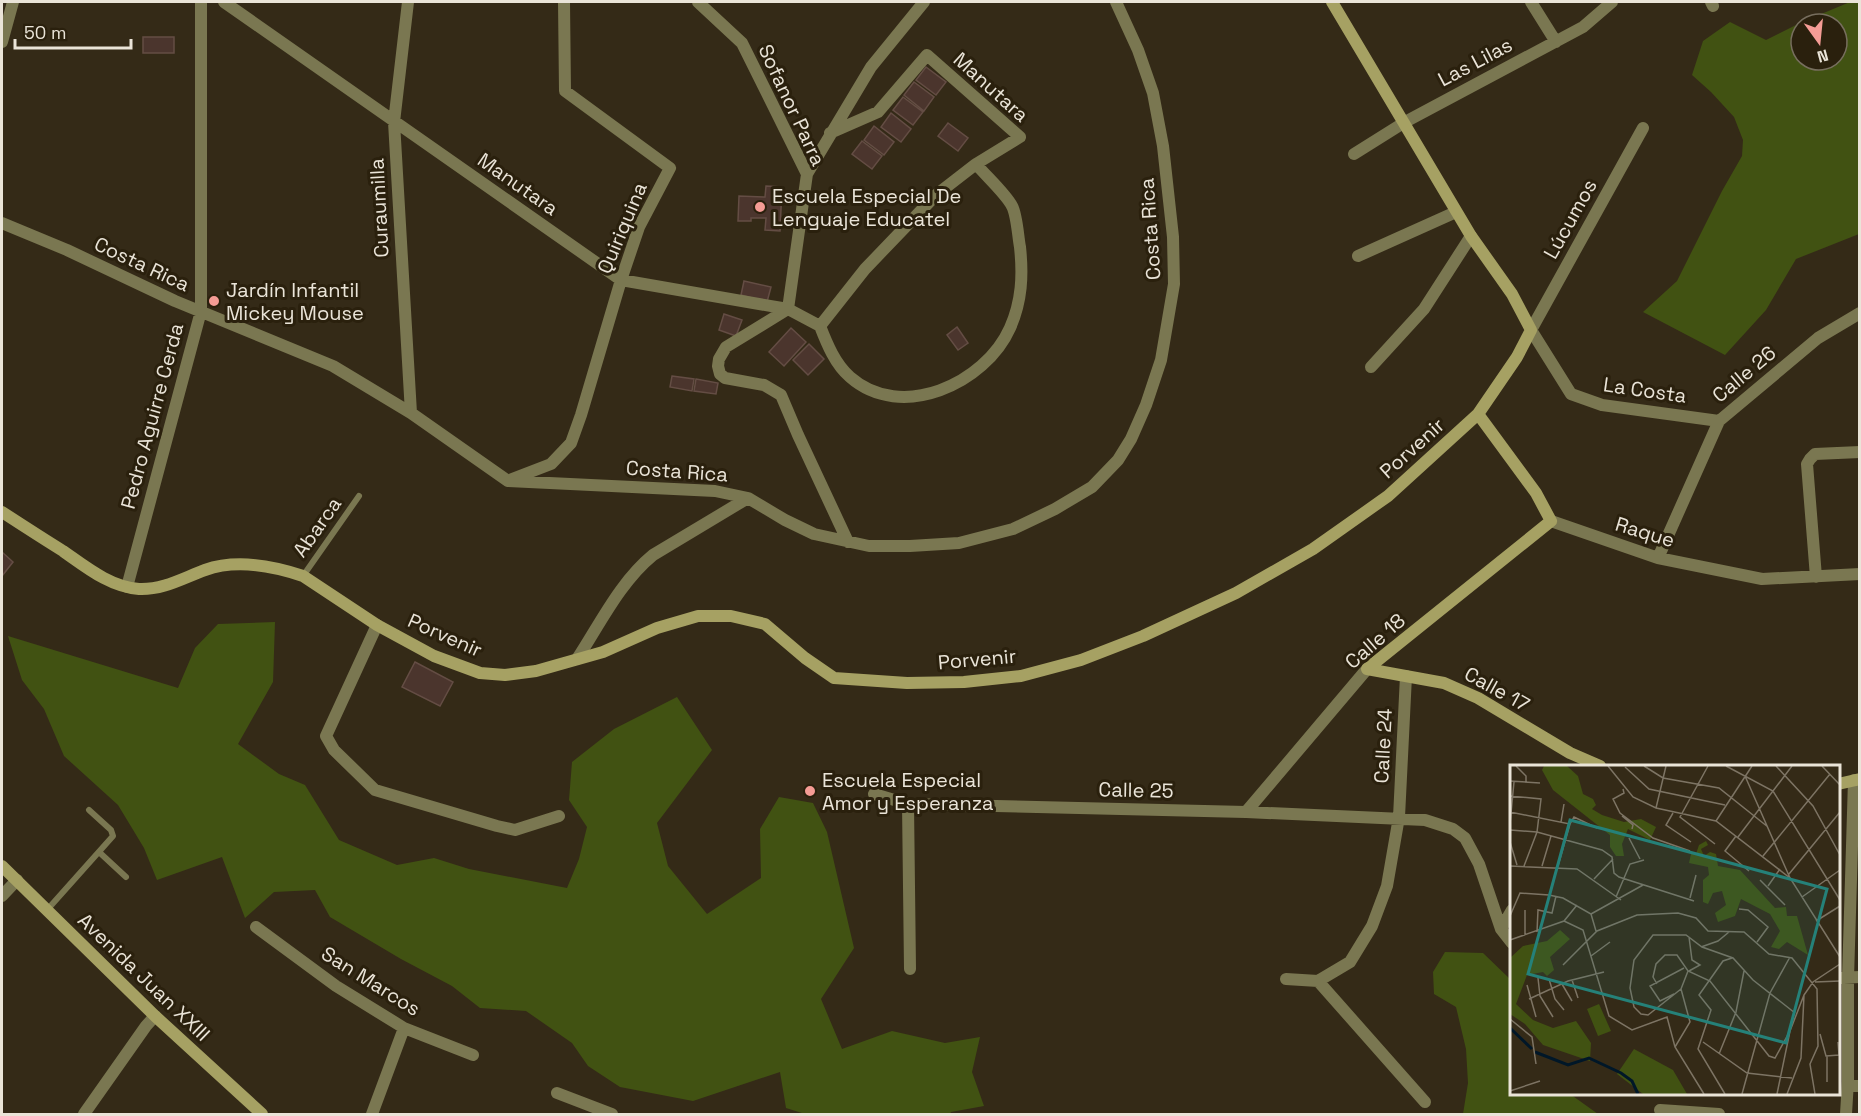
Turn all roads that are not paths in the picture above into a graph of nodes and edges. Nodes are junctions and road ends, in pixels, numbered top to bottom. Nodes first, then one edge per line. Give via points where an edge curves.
1 (13, 2) edge
2 (201, 2) edge
3 (224, 2) edge
4 (408, 2) edge
5 (564, 2) edge
6 (698, 2) edge
7 (924, 2) edge
8 (1116, 2) edge
9 (1332, 2) edge
10 (1531, 2) edge
11 (1612, 2) edge
12 (2, 42) edge
13 (1556, 42) junction
14 (927, 55) joint
15 (394, 122) junction
16 (1404, 122) junction
17 (1643, 128) dead end
18 (830, 134) junction
19 (1353, 154) dead end
20 (976, 164) junction
21 (807, 174) junction
22 (1456, 212) junction
23 (2, 223) edge
24 (1471, 236) junction
25 (1358, 256) dead end
26 (621, 280) junction
27 (788, 309) junction
28 (201, 311) junction
29 (1860, 314) edge
30 (820, 326) junction
31 (1531, 330) junction
32 (1371, 367) dead end
33 (411, 413) junction
34 (1478, 414) junction
35 (1719, 421) junction
36 (1860, 452) edge
37 (508, 481) junction
38 (359, 496) dead end
39 (748, 498) junction
40 (2, 512) edge
41 (1551, 521) junction
42 (849, 542) junction
43 (1658, 558) junction
44 (1860, 574) edge
45 (303, 576) junction
46 (1816, 577) junction
47 (127, 587) junction
48 (377, 625) junction
49 (577, 659) junction
50 (1367, 669) junction
51 (1406, 676) junction
52 (1593, 765) edge
53 (1857, 780) edge
54 (1840, 784) edge
55 (874, 794) dead end
56 (908, 804) junction
57 (89, 810) dead end
58 (1246, 812) junction
59 (559, 816) dead end
60 (1399, 817) junction
61 (99, 852) junction
62 (2, 866) edge
63 (126, 878) dead end
64 (17, 880) junction
65 (2, 896) edge
66 (47, 910) junction
67 (1510, 913) edge
68 (256, 927) dead end
69 (1501, 929) junction
70 (1510, 940) edge
71 (910, 969) dead end
72 (1849, 978) edge
73 (1286, 979) dead end
74 (1318, 981) junction
75 (155, 1016) junction
76 (404, 1028) junction
77 (473, 1055) dead end
78 (1852, 1084) edge
79 (557, 1093) dead end
80 (1425, 1102) dead end
81 (1660, 1110) dead end
82 (84, 1114) edge
83 (262, 1114) edge
84 (372, 1114) edge
85 (612, 1114) edge
86 (1719, 1114) edge
87 (1846, 1114) edge

1 - 12 street
2 - 28 street, Pedro Aguirre Cerda
3 - 15 street, Manutara
4 - 15 street, Curaumilla
5 - 26 street, Quiriquina via 565,91 670,168 639,227
6 - 21 street, Sofanor Parra via 742,43
7 - 18 street via 871,67
8 - 42 street, Costa Rica via 1153,93 1173,237 1174,284 1161,360 1131,439 1118,460 1092,487 1013,529 959,543 869,546
9 - 16 street
10 - 13 street
11 - 13 street, Las Lilas via 1583,27
13 - 16 street, Las Lilas
14 - 18 street, Sofanor Parra via 878,112
14 - 20 street, Manutara via 1020,137
15 - 26 street, Manutara
15 - 33 street, Curaumilla
16 - 19 street, Las Lilas
16 - 22 street
17 - 31 street, Lúcumos
18 - 21 street
20 - 30 street, Manutara via 936,195 865,269
20 - 30 street via 1012,207 1022,271 1020,300 1010,330 987,359 973,373 950,386 921,396 894,398 871,391 849,377 829,348
21 - 27 street, Sofanor Parra
22 - 24 street
22 - 25 street
23 - 28 street, Costa Rica
24 - 31 street via 1512,294
24 - 32 street via 1424,309
26 - 27 street, Manutara
26 - 37 street, Quiriquina via 571,442 551,464
27 - 30 street, Manutara
27 - 42 street via 726,347 718,366 720,374 764,385 781,395
28 - 33 street, Costa Rica via 333,366
28 - 47 street, Pedro Aguirre Cerda
29 - 35 street, Calle 26 via 1818,338
31 - 34 street, Porvenir
31 - 35 street, La Costa via 1571,394 1602,405
33 - 37 street, Costa Rica
34 - 41 street via 1536,493
34 - 49 street, Porvenir via 1388,496 1313,549 1236,593 1081,660 1021,676 964,682 834,678 765,624 731,616 698,616
35 - 43 street, Calle 26
36 - 46 street via 1815,454 1807,465
37 - 39 street, Costa Rica via 715,492
38 - 45 lane, Abarca
39 - 42 street, Costa Rica via 814,534
39 - 49 street via 639,566
40 - 47 street, Porvenir via 101,577
41 - 43 street, Raque
41 - 50 street, Calle 18
43 - 46 street, Raque via 1762,579
44 - 46 street, Raque
45 - 47 street, Porvenir via 243,565 207,570 165,586
45 - 48 street, Porvenir
48 - 49 street, Porvenir via 434,656 480,673 536,671
48 - 59 street via 326,736 334,750 375,790 497,826 515,830
50 - 51 street, Calle 17
50 - 58 street, Calle 18
51 - 52 street, Calle 17 via 1444,682 1478,698
51 - 60 street, Calle 24
53 - 54 street
53 - 72 street
55 - 56 street, Calle 25
56 - 58 street, Calle 25
56 - 71 street
57 - 61 lane via 113,836
58 - 60 street, Calle 25
60 - 69 street, Calle 25 via 1454,829 1465,838 1479,864
60 - 74 street, Calle 24 via 1387,886 1372,926 1350,962
61 - 63 lane
61 - 66 lane
62 - 64 street, Avenida Juan XXIII
64 - 65 street
64 - 66 street, Avenida Juan XXIII
66 - 75 street, Avenida Juan XXIII
67 - 69 street
68 - 76 street, San Marcos via 336,986
69 - 70 street, Calle 25
72 - 78 street
73 - 74 street
74 - 80 street
75 - 82 street
75 - 83 street, Avenida Juan XXIII
76 - 77 street, San Marcos
76 - 84 street
78 - 87 street
79 - 85 street
81 - 86 street

